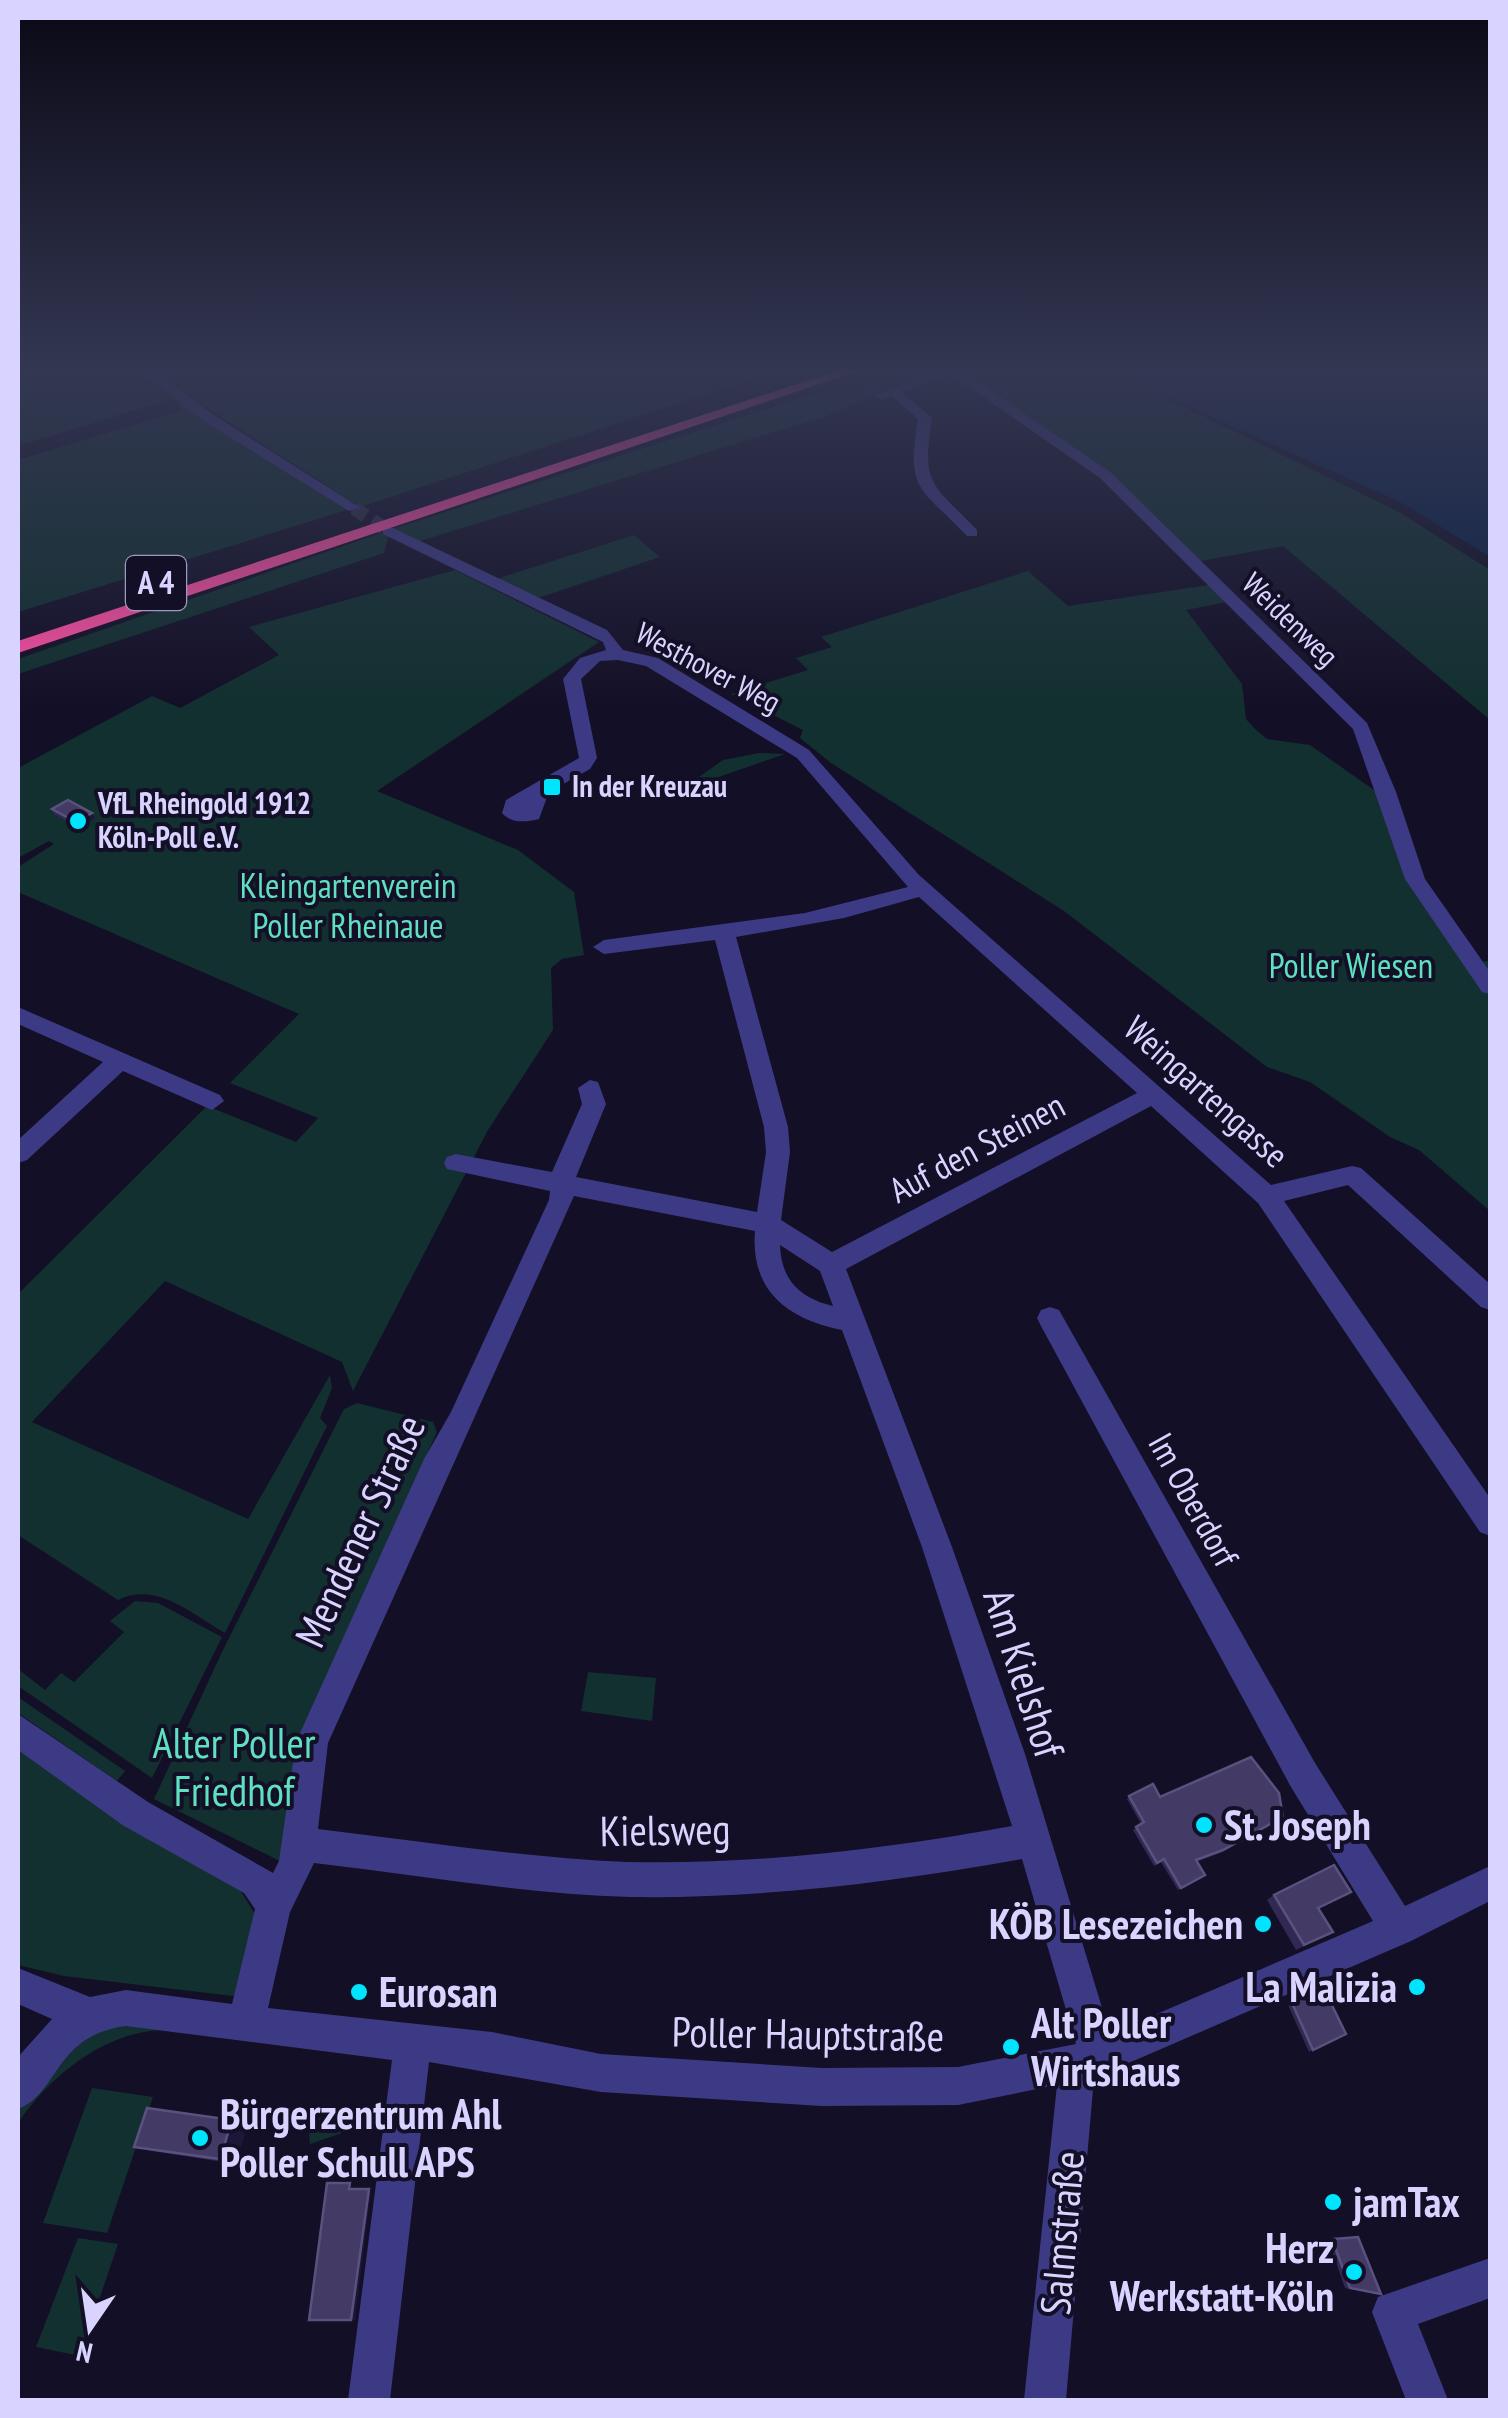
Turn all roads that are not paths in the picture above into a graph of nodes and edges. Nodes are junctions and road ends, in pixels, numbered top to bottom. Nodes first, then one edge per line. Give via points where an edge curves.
1 (313, 483) edge
2 (467, 483) edge
3 (513, 483) edge
4 (924, 483) edge
5 (1113, 483) edge
6 (354, 508) tunnel mouth
7 (960, 527) dead end
8 (388, 531) tunnel mouth
9 (18, 630) edge
10 (18, 647) edge
11 (616, 654) junction
12 (814, 766) joint
13 (540, 790) dead end
14 (922, 889) junction
15 (724, 933) junction
16 (604, 947) dead end
17 (1490, 987) edge
18 (18, 1015) edge
19 (118, 1062) junction
20 (590, 1088) dead end
21 (1155, 1094) junction
22 (212, 1101) dead end
23 (18, 1154) edge
24 (456, 1163) dead end
25 (564, 1183) junction
26 (1267, 1196) junction
27 (768, 1224) junction
28 (831, 1264) junction
29 (1490, 1299) edge
30 (1050, 1318) dead end
31 (853, 1320) junction
32 (1490, 1522) edge
33 (18, 1730) edge
34 (1032, 1840) junction
35 (300, 1844) junction
36 (1490, 1883) edge
37 (273, 1909) junction
38 (1398, 1928) junction
39 (18, 1986) edge
40 (88, 2015) junction
41 (245, 2024) junction
42 (412, 2041) junction
43 (1087, 2062) junction
44 (18, 2090) edge
45 (1490, 2278) edge
46 (369, 2400) edge
47 (1046, 2400) edge
48 (1427, 2400) edge

1 - 6 street
2 - 9 highway, A 4
3 - 10 highway, A 4
4 - 7 street, Weidenweg
5 - 17 street, Weidenweg via 1360,728 1415,878
8 - 11 street, Westhover Weg via 601,634
11 - 12 street, Westhover Weg via 652,662
11 - 13 street via 591,659 574,673 588,758
12 - 14 street, Weingartengasse
14 - 15 street via 842,914
14 - 21 street, Weingartengasse
15 - 16 street
15 - 27 street via 777,1133 778,1176
18 - 19 street
19 - 22 street
19 - 23 street
20 - 25 street, Mendener Straße via 594,1104
21 - 26 street, Weingartengasse
21 - 28 street, Auf den Steinen
24 - 25 street
25 - 27 street
25 - 35 street, Mendener Straße via 312,1742
26 - 29 street via 1352,1175
26 - 32 street, Weingartengasse
27 - 28 street
27 - 31 street via 770,1271 780,1289 819,1314
28 - 31 street, Am Kielshof
30 - 38 street, Im Oberdorf via 1272,1719
31 - 34 street, Am Kielshof via 944,1566
33 - 37 street via 136,1814 256,1880
34 - 35 street, Kielsweg via 860,1869 650,1877 573,1876
34 - 43 street, Am Kielshof
35 - 37 street, Mendener Straße
36 - 38 street, Poller Hauptstraße
37 - 41 street, Mendener Straße
38 - 43 street, Poller Hauptstraße
39 - 40 street
40 - 41 street, Poller Hauptstraße via 126,2008
40 - 44 street via 50,2045
41 - 42 street, Poller Hauptstraße
42 - 43 street, Poller Hauptstraße via 602,2073 822,2086 958,2086
42 - 46 street
43 - 47 street, Salmstraße
45 - 48 street via 1394,2312

